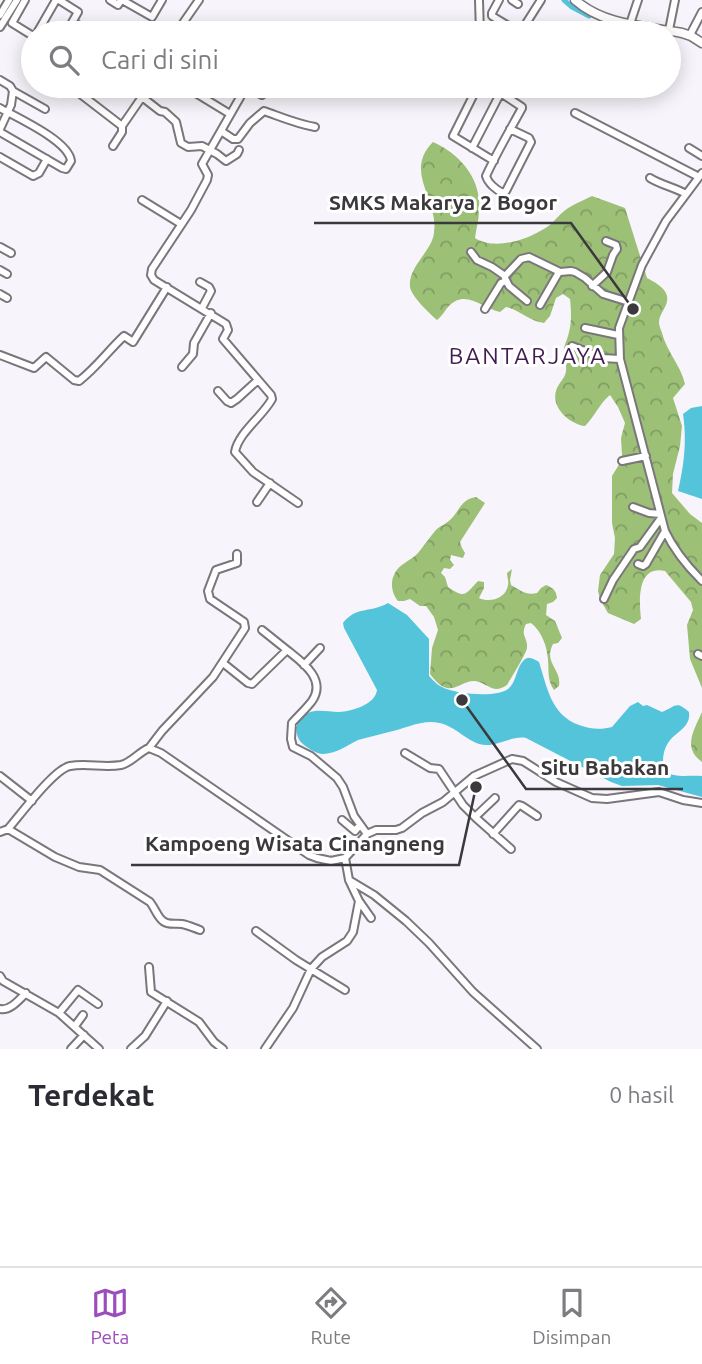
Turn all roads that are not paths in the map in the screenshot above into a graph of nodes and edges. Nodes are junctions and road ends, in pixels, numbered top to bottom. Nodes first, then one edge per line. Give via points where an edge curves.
1 (17, 0) edge
2 (25, 0) edge
3 (57, 0) edge
4 (110, 0) edge
5 (122, 0) edge
6 (162, 0) edge
7 (200, 0) edge
8 (479, 0) edge
9 (499, 0) edge
10 (541, 0) edge
11 (575, 0) edge
12 (638, 0) edge
13 (674, 0) edge
14 (7, 1) edge
15 (135, 3) edge
16 (702, 12) edge
17 (0, 15) edge
18 (44, 21) edge
19 (73, 21) edge
20 (184, 21) edge
21 (480, 21) edge
22 (500, 21) edge
23 (528, 21) edge
24 (618, 21) edge
25 (631, 21) edge
26 (671, 21) edge
27 (0, 26) edge
28 (21, 28) edge
29 (681, 33) edge
30 (690, 36) junction
31 (702, 43) edge
32 (0, 79) edge
33 (13, 91) junction
34 (21, 96) edge
35 (25, 98) edge
36 (86, 98) edge
37 (141, 98) edge
38 (143, 98) edge
39 (204, 98) edge
40 (237, 98) edge
41 (472, 98) edge
42 (498, 98) edge
43 (509, 98) edge
44 (0, 108) edge
45 (45, 109) dead end
46 (8, 113) junction
47 (575, 113) dead end
48 (230, 114) junction
49 (122, 126) junction
50 (315, 127) dead end
51 (510, 129) junction
52 (0, 130) edge
53 (222, 131) junction
54 (113, 146) dead end
55 (472, 148) junction
56 (689, 148) dead end
57 (211, 150) junction
58 (239, 150) dead end
59 (702, 156) edge
60 (0, 159) edge
61 (47, 159) junction
62 (494, 161) junction
63 (701, 175) edge
64 (650, 178) dead end
65 (686, 194) junction
66 (142, 200) dead end
67 (181, 224) junction
68 (606, 242) dead end
69 (0, 247) edge
70 (471, 252) dead end
71 (12, 253) dead end
72 (559, 272) junction
73 (505, 279) junction
74 (200, 282) dead end
75 (592, 286) junction
76 (166, 287) junction
77 (527, 301) dead end
78 (629, 302) junction
79 (540, 305) dead end
80 (202, 308) junction
81 (485, 309) dead end
82 (211, 313) junction
83 (585, 328) dead end
84 (618, 335) junction
85 (572, 346) dead end
86 (0, 355) edge
87 (620, 359) junction
88 (182, 368) dead end
89 (255, 377) junction
90 (218, 391) dead end
91 (646, 456) junction
92 (622, 461) dead end
93 (270, 483) junction
94 (257, 502) dead end
95 (298, 503) dead end
96 (633, 507) dead end
97 (661, 516) junction
98 (665, 531) junction
99 (237, 554) dead end
100 (638, 564) dead end
101 (702, 581) edge
102 (604, 599) dead end
103 (262, 630) dead end
104 (320, 648) dead end
105 (287, 650) junction
106 (223, 663) junction
107 (304, 665) junction
108 (149, 748) junction
109 (405, 754) dead end
110 (0, 776) edge
111 (456, 793) junction
112 (495, 798) dead end
113 (32, 801) junction
114 (702, 803) edge
115 (537, 816) dead end
116 (475, 817) junction
117 (342, 820) dead end
118 (360, 825) junction
119 (8, 828) junction
120 (0, 832) edge
121 (367, 834) junction
122 (493, 834) junction
123 (511, 849) dead end
124 (345, 858) junction
125 (349, 880) junction
126 (359, 901) junction
127 (371, 918) dead end
128 (200, 930) dead end
129 (256, 930) dead end
130 (149, 967) dead end
131 (311, 969) junction
132 (0, 976) edge
133 (345, 990) dead end
134 (26, 993) junction
135 (167, 1001) junction
136 (98, 1004) dead end
137 (0, 1009) edge
138 (59, 1013) junction
139 (83, 1016) dead end
140 (75, 1026) junction
141 (84, 1035) junction
142 (71, 1049) edge
143 (99, 1049) edge
144 (131, 1049) edge
145 (223, 1049) edge
146 (265, 1049) edge
147 (537, 1049) edge

1 - 27 street
2 - 28 street via 12,23
3 - 18 street
3 - 19 street via 78,12
4 - 5 street via 118,5
5 - 15 street
6 - 15 street via 152,18
7 - 20 street
8 - 21 street
9 - 22 street via 492,16
10 - 23 street
11 - 24 main road via 601,17
12 - 25 street
13 - 26 street
14 - 17 street
16 - 30 street
29 - 30 main road
30 - 31 main road
32 - 33 street
33 - 34 street
33 - 46 street
35 - 45 street
36 - 49 street
37 - 49 street
38 - 57 street via 176,122 181,143
39 - 48 street
40 - 48 street
41 - 55 street via 453,135
42 - 55 street
43 - 51 street via 522,107
44 - 46 street
46 - 52 street
46 - 61 street via 61,143 72,159 64,169
47 - 63 street
48 - 53 street
49 - 54 street
50 - 53 street via 264,111 238,139
51 - 62 street
51 - 62 street via 531,142 503,193 486,177
52 - 61 street
53 - 57 street
55 - 62 street
56 - 59 street
57 - 58 street via 226,162
57 - 67 street via 202,164 207,180
60 - 61 street via 35,176
63 - 65 street
64 - 65 street
65 - 78 street via 657,236
66 - 67 street
67 - 76 street via 150,275
68 - 75 street via 618,247 607,272
69 - 71 street
70 - 73 street
72 - 73 street via 524,257
72 - 75 street via 575,272
72 - 79 street
73 - 77 street
73 - 81 street
74 - 80 street via 211,291
75 - 78 street
76 - 80 street
76 - 86 street via 133,342 124,336 79,382 46,356 34,368
78 - 84 street
80 - 82 street
82 - 88 street
82 - 89 street via 226,324 223,340
83 - 84 street
84 - 87 street
85 - 87 street via 602,358
87 - 91 street
89 - 90 street via 231,403
89 - 93 street via 272,399 235,452
91 - 92 street
91 - 97 street
93 - 94 street
93 - 95 street
96 - 97 street
97 - 98 street
97 - 102 street via 634,549
98 - 100 street via 646,564
98 - 101 street
99 - 106 street via 237,563 216,570 208,591 210,599 245,624
103 - 105 street
104 - 107 street
105 - 106 street via 252,684
105 - 107 street
106 - 108 street
107 - 118 street via 317,689 292,723 291,744 337,778
108 - 113 street via 122,765 66,767
108 - 124 street via 309,855
109 - 111 street via 439,769
110 - 113 street
111 - 114 street via 481,772 517,759 592,798 659,792
111 - 116 street
111 - 121 street via 402,828
112 - 116 street
113 - 119 street
115 - 122 street via 519,805
116 - 122 street
117 - 118 street via 355,831
118 - 121 street
119 - 120 street
119 - 128 street via 55,857 100,870 150,902 167,923
121 - 124 street
122 - 123 street
124 - 125 street
125 - 126 street
125 - 147 street via 406,921 473,992
126 - 127 street
126 - 131 street via 351,937
129 - 131 street
130 - 135 street via 151,992
131 - 133 street
131 - 146 street via 293,1008
132 - 134 street
134 - 137 street via 6,1010
134 - 138 street
135 - 144 street
135 - 145 street via 199,1023
136 - 138 street via 78,990
138 - 140 street
139 - 140 street
140 - 141 street
141 - 142 street
141 - 143 street

